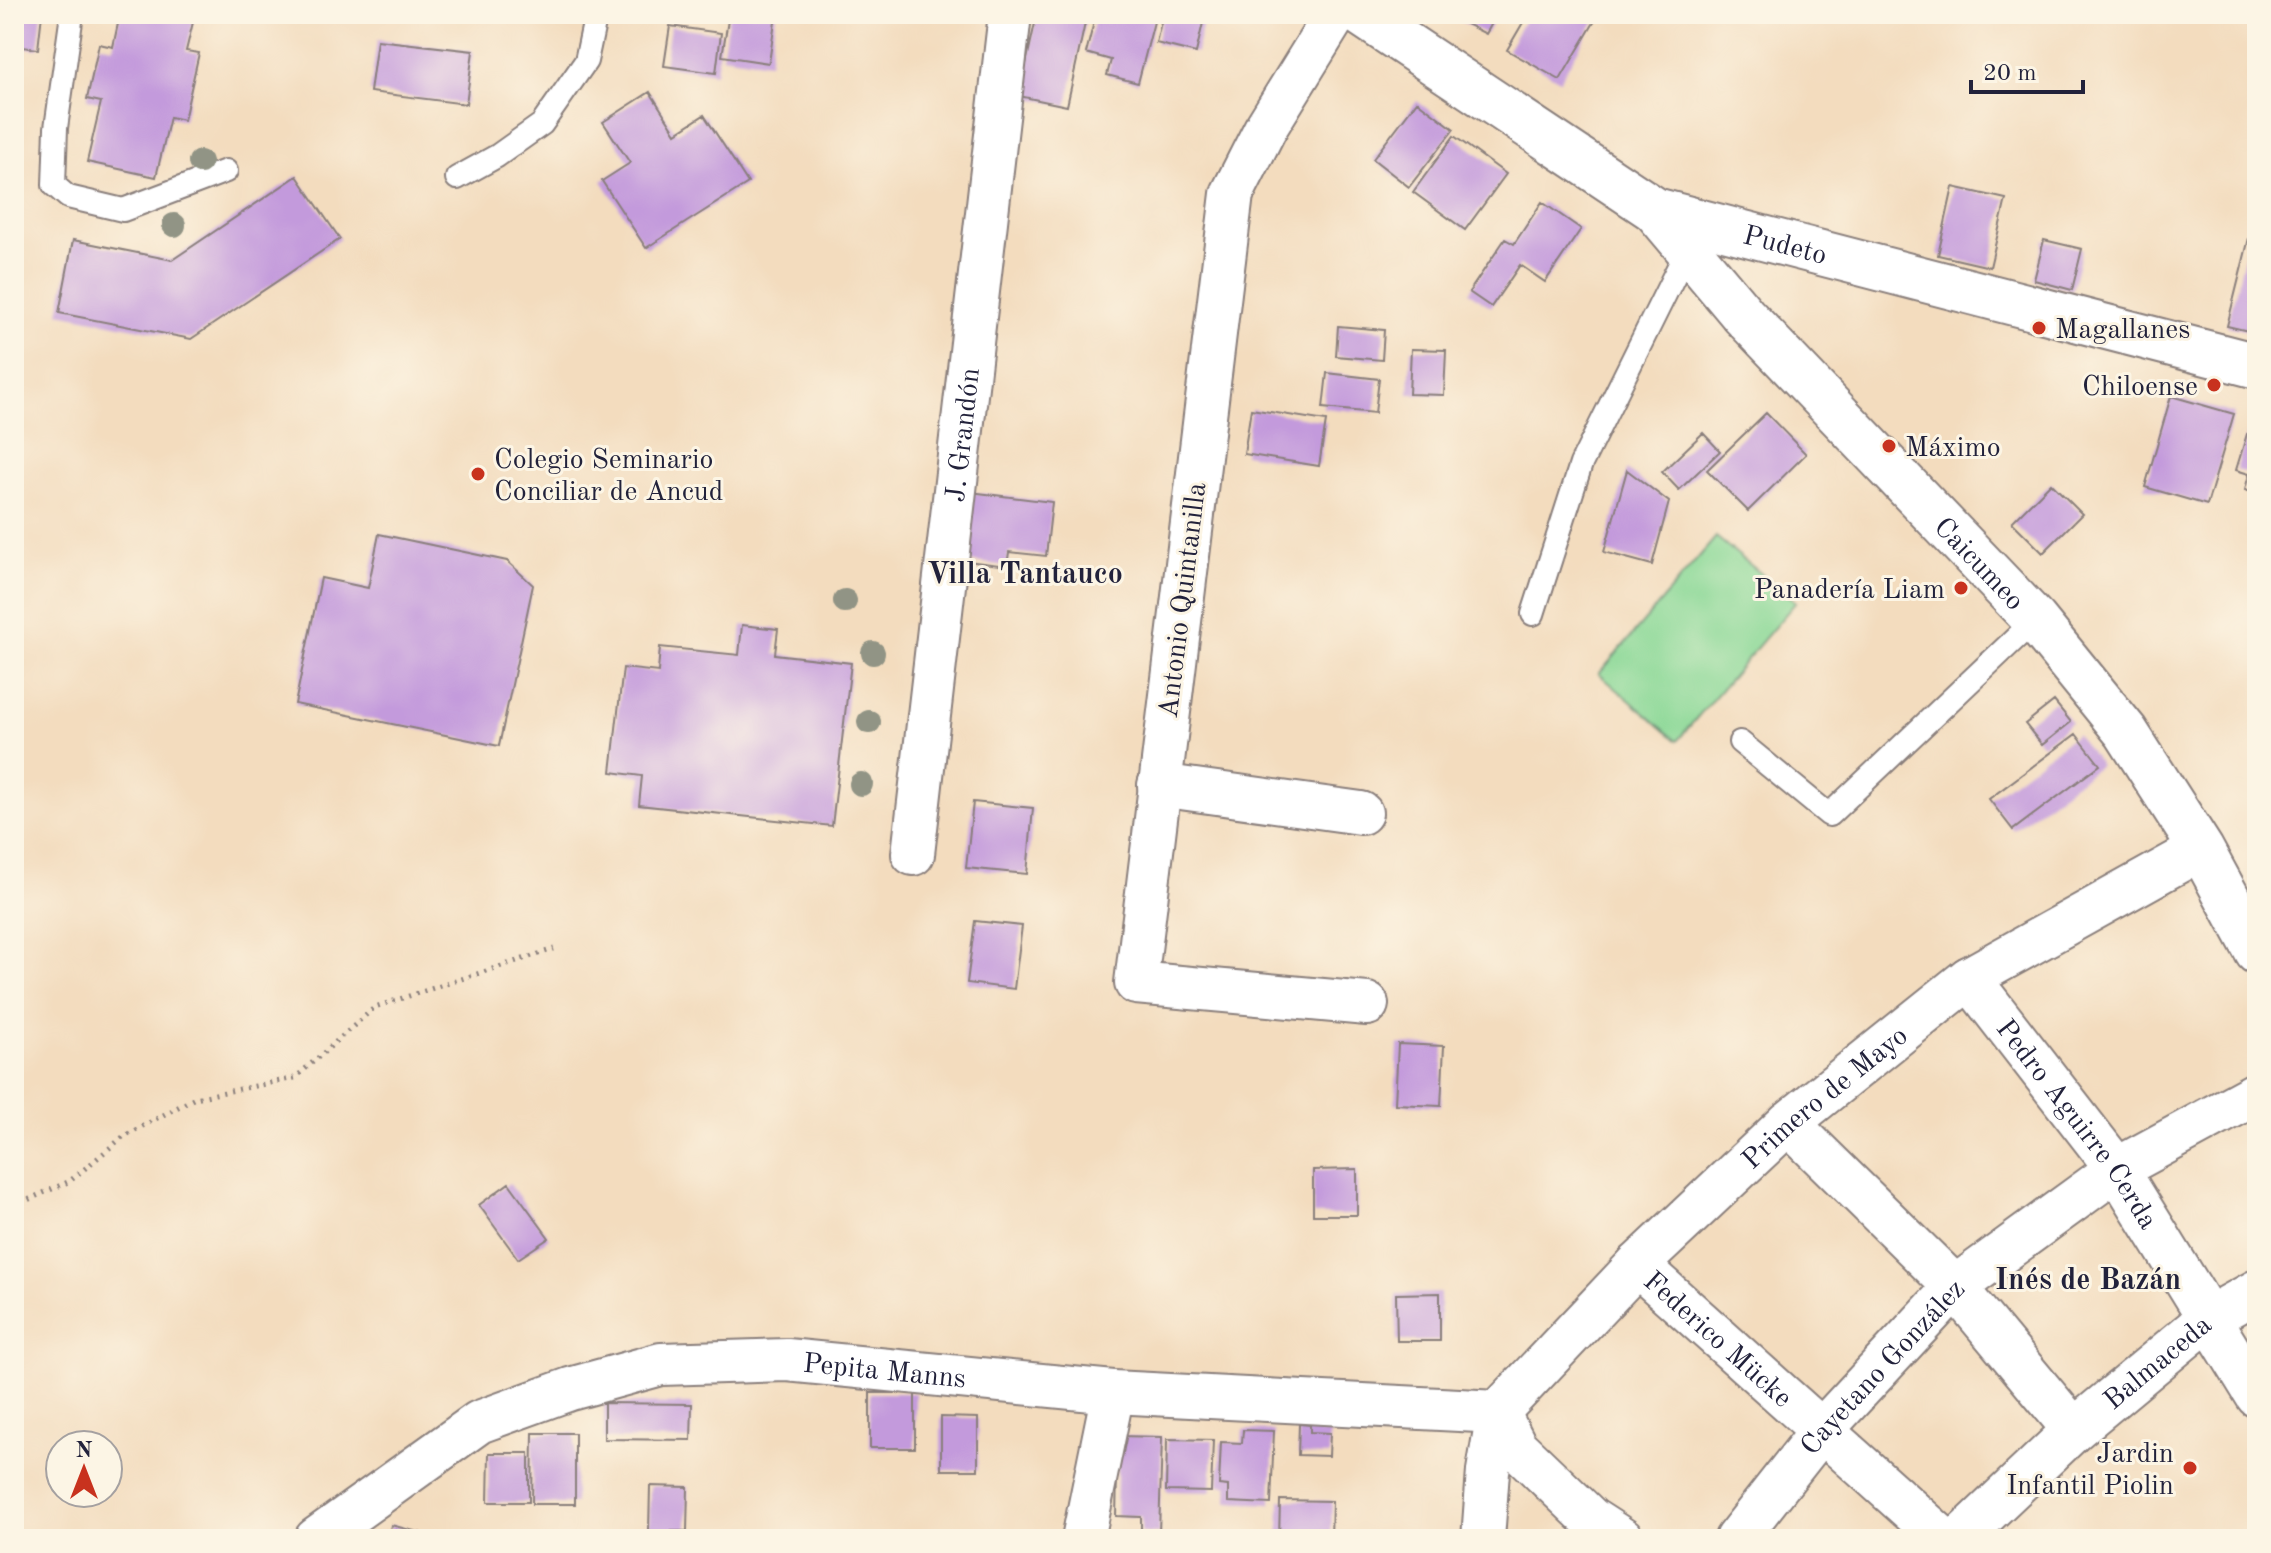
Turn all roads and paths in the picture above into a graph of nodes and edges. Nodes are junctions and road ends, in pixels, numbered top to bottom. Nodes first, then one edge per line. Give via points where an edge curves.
1 (72, 14) edge
2 (596, 14) edge
3 (1010, 14) edge
4 (1336, 14) edge
5 (1361, 14) edge
6 (226, 171) dead end
7 (457, 178) dead end
8 (1655, 210) junction
9 (1687, 250) junction
10 (2257, 366) edge
11 (1533, 614) dead end
12 (2035, 620) junction
13 (1740, 742) dead end
14 (1159, 785) junction
15 (1361, 813) dead end
16 (2201, 849) junction
17 (913, 854) dead end
18 (554, 949) dead end
19 (2257, 952) edge
20 (1969, 978) junction
21 (1367, 1004) dead end
22 (2257, 1093) edge
23 (1788, 1123) junction
24 (2117, 1169) junction
25 (14, 1206) edge
26 (1637, 1265) junction
27 (1955, 1287) junction
28 (2257, 1291) edge
29 (2210, 1317) junction
30 (1113, 1392) junction
31 (2257, 1396) edge
32 (1498, 1412) junction
33 (2074, 1430) junction
34 (1821, 1431) junction
35 (316, 1539) edge
36 (1083, 1539) edge
37 (1483, 1539) edge
38 (1622, 1539) edge
39 (1736, 1539) edge
40 (1943, 1539) edge
41 (1959, 1539) edge

1 - 6 lane via 54,185 68,197 123,210
2 - 7 lane via 586,61 542,124
3 - 17 street, J. Grandón
4 - 14 street, Antonio Quintanilla via 1232,194
5 - 8 street, Pudeto
8 - 9 street, Caicumeo
8 - 10 street, Pudeto
9 - 11 lane via 1581,464
9 - 12 street, Caicumeo
12 - 13 lane via 1829,815
12 - 16 street, Caicumeo via 2126,732
14 - 15 street
14 - 21 street, Antonio Quintanilla via 1136,983
16 - 19 street, Caicumeo
16 - 20 street, Primero de Mayo
18 - 25 path via 375,1007 295,1078 195,1098 124,1136 70,1181
20 - 23 street, Primero de Mayo
20 - 24 street, Pedro Aguirre Cerda
22 - 24 street, Cayetano González
23 - 26 street, Primero de Mayo
23 - 27 street
24 - 27 street, Cayetano González
24 - 29 street, Pedro Aguirre Cerda
26 - 32 street, Primero de Mayo
26 - 34 street, Federico Mücke
27 - 33 street
27 - 34 street, Cayetano González
28 - 29 street, Balmaceda
29 - 31 street, Pedro Aguirre Cerda
29 - 33 street, Balmaceda
30 - 32 street, Pepita Manns
30 - 35 street, Pepita Manns via 787,1360 661,1364 479,1422
30 - 36 street
32 - 37 street
32 - 38 street via 1516,1447 1591,1519
33 - 41 street, Balmaceda
34 - 39 street, Cayetano González
34 - 40 street, Federico Mücke

